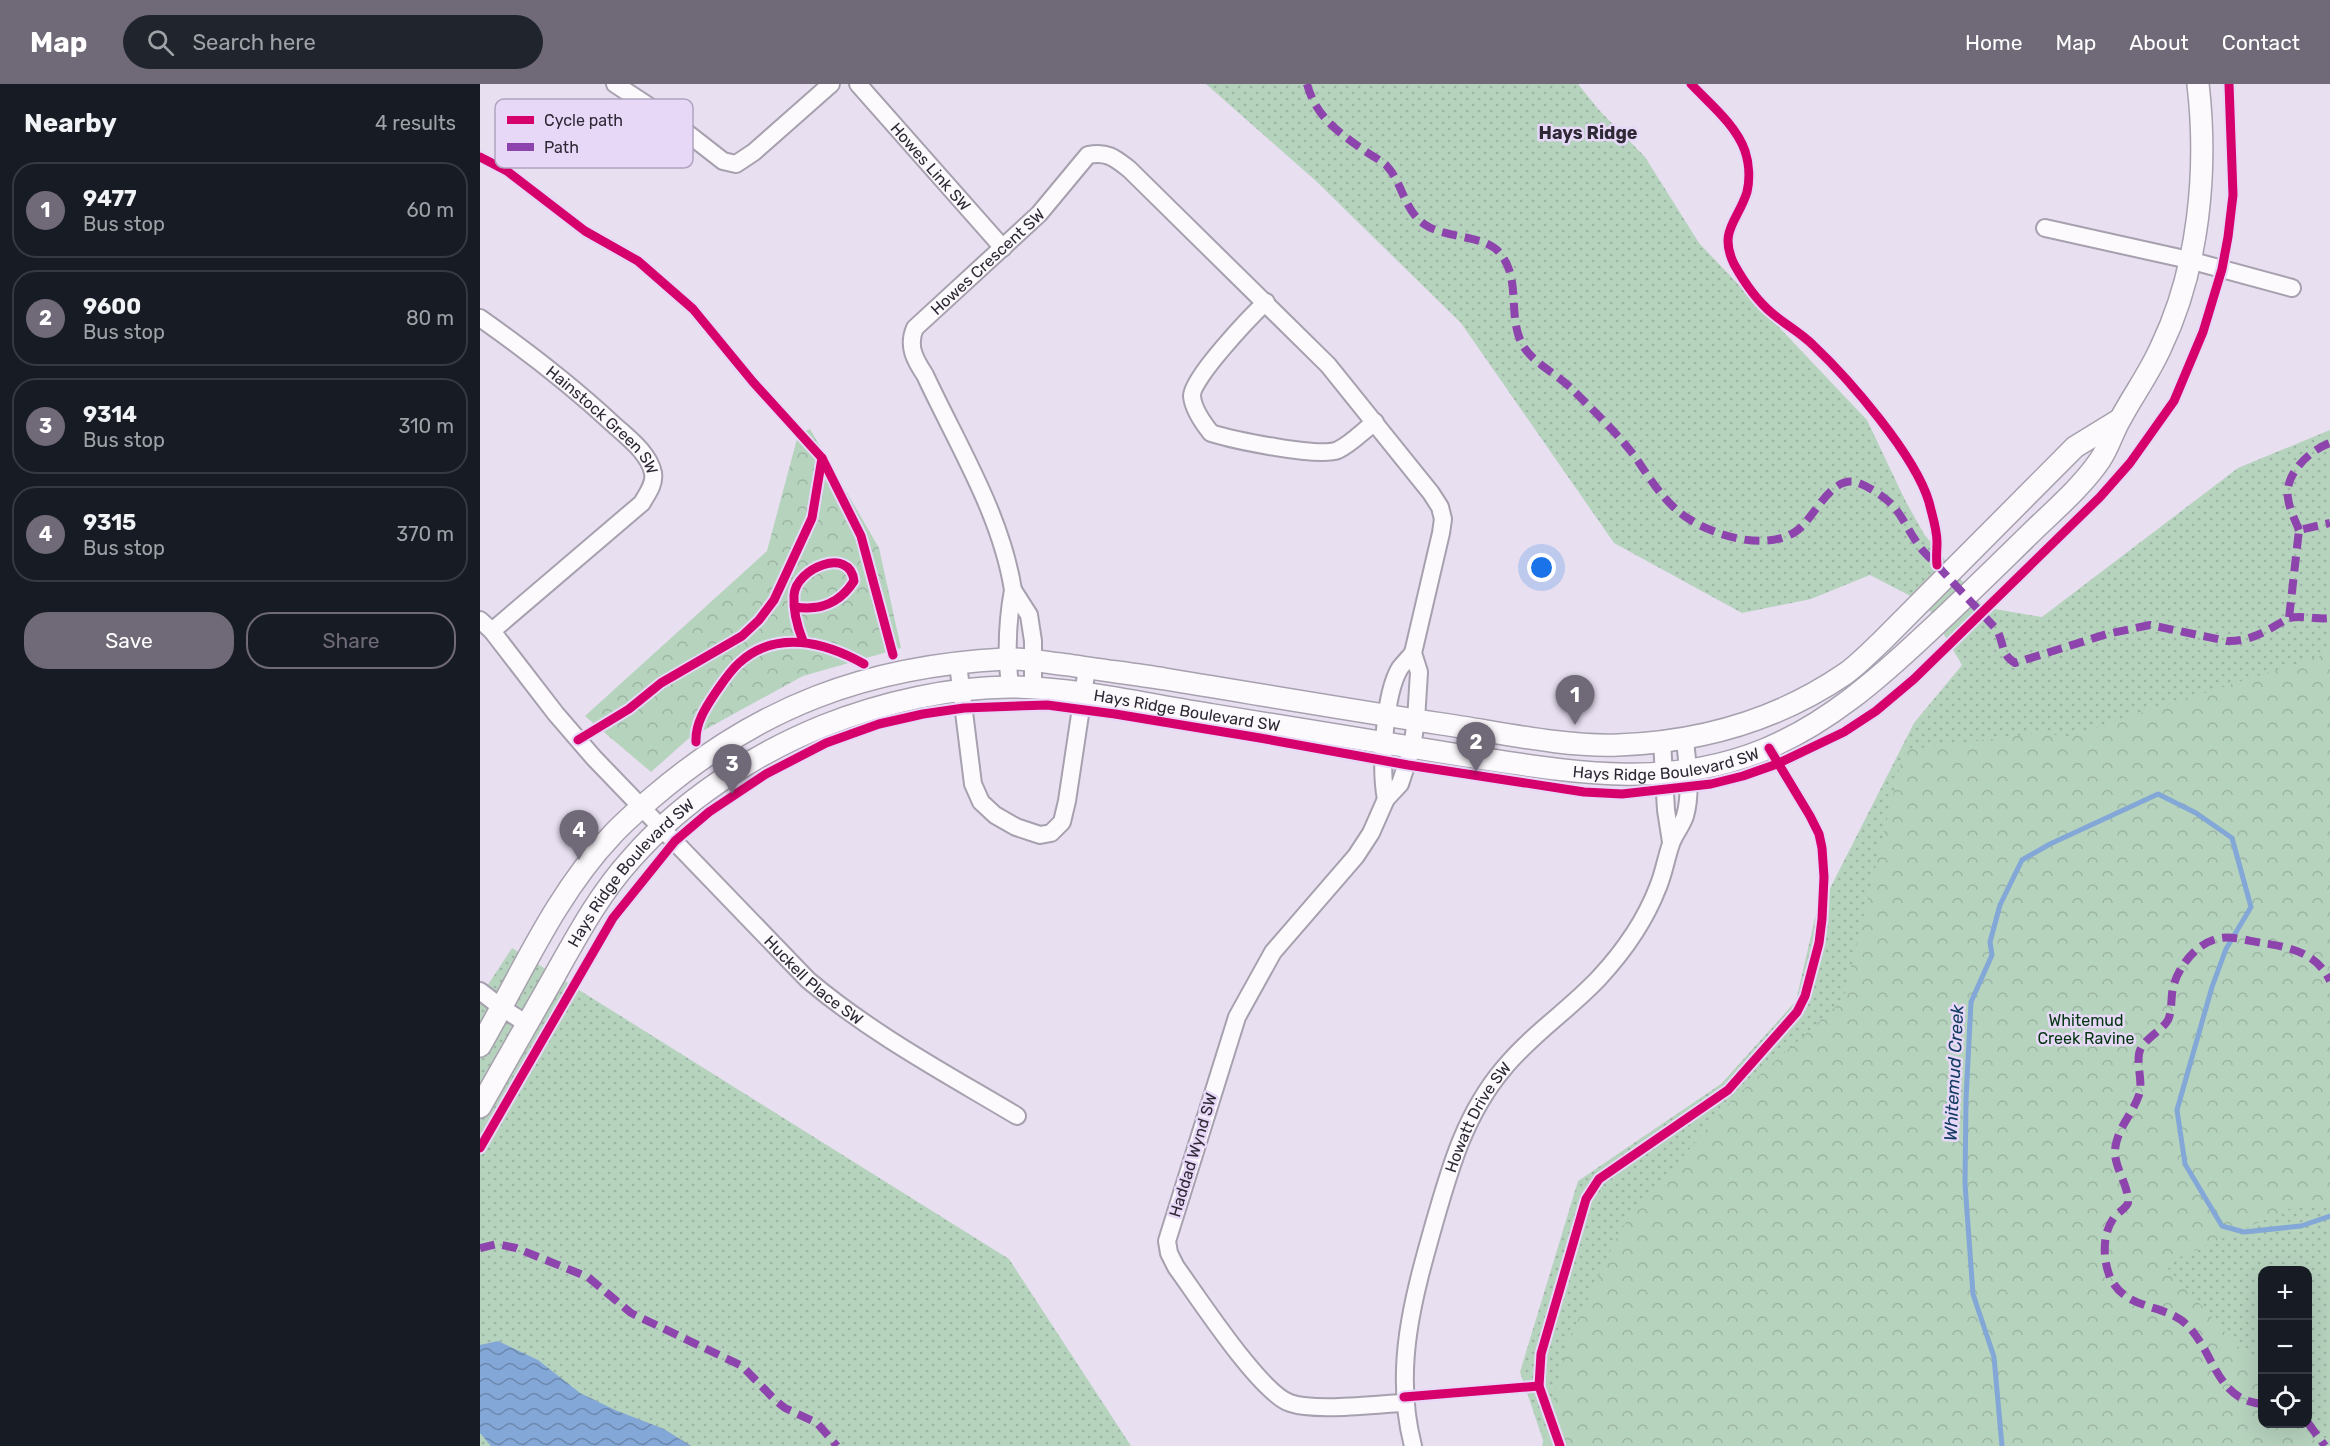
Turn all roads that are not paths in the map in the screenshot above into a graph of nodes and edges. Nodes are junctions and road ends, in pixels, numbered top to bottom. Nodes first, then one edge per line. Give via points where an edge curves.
1 (615, 84) edge
2 (831, 84) edge
3 (858, 84) edge
4 (2198, 84) edge
5 (638, 99) edge
6 (693, 137) edge
7 (2045, 228) dead end
8 (1003, 248) junction
9 (2189, 260) junction
10 (2292, 288) dead end
11 (1266, 302) junction
12 (480, 318) edge
13 (2120, 420) junction
14 (1375, 422) junction
15 (1013, 590) junction
16 (486, 625) edge
17 (1413, 654) junction
18 (1006, 659) junction
19 (1033, 660) junction
20 (958, 664) junction
21 (1088, 668) junction
22 (1010, 687) junction
23 (1033, 688) junction
24 (962, 692) junction
25 (1083, 693) junction
26 (1387, 716) junction
27 (1416, 720) junction
28 (1685, 739) junction
29 (1662, 741) junction
30 (1385, 742) junction
31 (1412, 748) junction
32 (1687, 770) junction
33 (1664, 773) junction
34 (1386, 799) junction
35 (643, 807) junction
36 (662, 827) junction
37 (1671, 842) junction
38 (480, 991) edge
39 (501, 1008) junction
40 (527, 1024) junction
41 (480, 1046) edge
42 (480, 1107) edge
43 (1017, 1116) dead end
44 (1404, 1403) junction
45 (1413, 1446) edge

1 - 5 street
2 - 6 street via 736,164 723,160
3 - 8 street, Howes Link SW
4 - 9 street, Hays Ridge Boulevard SW via 2202,157
7 - 9 street
8 - 11 street, Howes Crescent SW via 1039,214 1088,155 1101,152 1128,170
8 - 15 street, Howes Crescent SW via 915,328 911,339 915,360 999,534
9 - 10 street
9 - 13 street, Hays Ridge Boulevard SW via 2163,343
11 - 14 street, Howes Crescent SW via 1328,365
11 - 14 street via 1193,387 1196,408 1211,433 1323,453 1337,451
12 - 16 street, Hainstock Green SW via 576,390 637,446 653,474 651,489 642,502
13 - 28 street, Hays Ridge Boulevard SW via 2075,447 1848,671 1775,712 1740,726
13 - 32 street, Hays Ridge Boulevard SW via 2101,458 2062,502 1875,681 1842,707 1768,748
14 - 17 street, Howes Crescent SW via 1431,493 1443,519
15 - 18 street
15 - 19 street via 1029,615
16 - 35 street, Huckell Place SW via 564,723
17 - 26 street, Haddad Wynd SW via 1400,669
17 - 27 street, Howes Crescent SW via 1419,672
18 - 19 street, Hays Ridge Boulevard SW
18 - 20 street, Hays Ridge Boulevard SW
18 - 22 street
19 - 21 street, Hays Ridge Boulevard SW
19 - 23 street
20 - 24 street, Hays Ridge Boulevard SW
20 - 35 street, Hays Ridge Boulevard SW via 878,677 824,693 720,745
21 - 25 street, Hays Ridge Boulevard SW
21 - 26 street, Hays Ridge Boulevard SW
22 - 23 street, Hays Ridge Boulevard SW
22 - 24 street, Hays Ridge Boulevard SW
23 - 25 street, Hays Ridge Boulevard SW
24 - 25 street, Hays Ridge Boulevard SW via 973,784 981,802 1016,827 1040,835 1051,833 1062,822
24 - 36 street, Hays Ridge Boulevard SW via 906,700 826,725 788,742 716,784
25 - 30 street, Hays Ridge Boulevard SW
26 - 27 street, Hays Ridge Boulevard SW
26 - 30 street, Haddad Wynd SW
27 - 29 street, Hays Ridge Boulevard SW via 1582,743
27 - 31 street, Howes Crescent SW
28 - 29 street, Hays Ridge Boulevard SW
28 - 32 street, Howatt Drive SW
29 - 33 street, Howatt Drive SW
30 - 31 street, Hays Ridge Boulevard SW
30 - 34 street, Haddad Wynd SW
31 - 33 street, Hays Ridge Boulevard SW via 1580,773
31 - 34 street, Haddad Wynd SW via 1400,784
32 - 33 street, Hays Ridge Boulevard SW
32 - 37 street, Howatt Drive SW via 1685,816
33 - 37 street, Howatt Drive SW
34 - 44 street, Haddad Wynd SW via 1356,856 1273,952 1237,1017 1167,1240 1176,1267 1260,1381 1278,1397 1311,1407
35 - 36 street, Huckell Place SW
35 - 39 street, Hays Ridge Boulevard SW via 612,835 584,869 553,913
36 - 40 street, Hays Ridge Boulevard SW via 632,857 587,916
36 - 43 street, Huckell Place SW via 787,960 836,1003 891,1041
37 - 44 street, Howatt Drive SW via 1659,885 1628,944 1598,979 1504,1068 1464,1130 1413,1300 1405,1352
38 - 39 street
39 - 40 street
39 - 41 street, Hays Ridge Boulevard SW
40 - 42 street, Hays Ridge Boulevard SW
44 - 45 street, Howatt Drive SW

